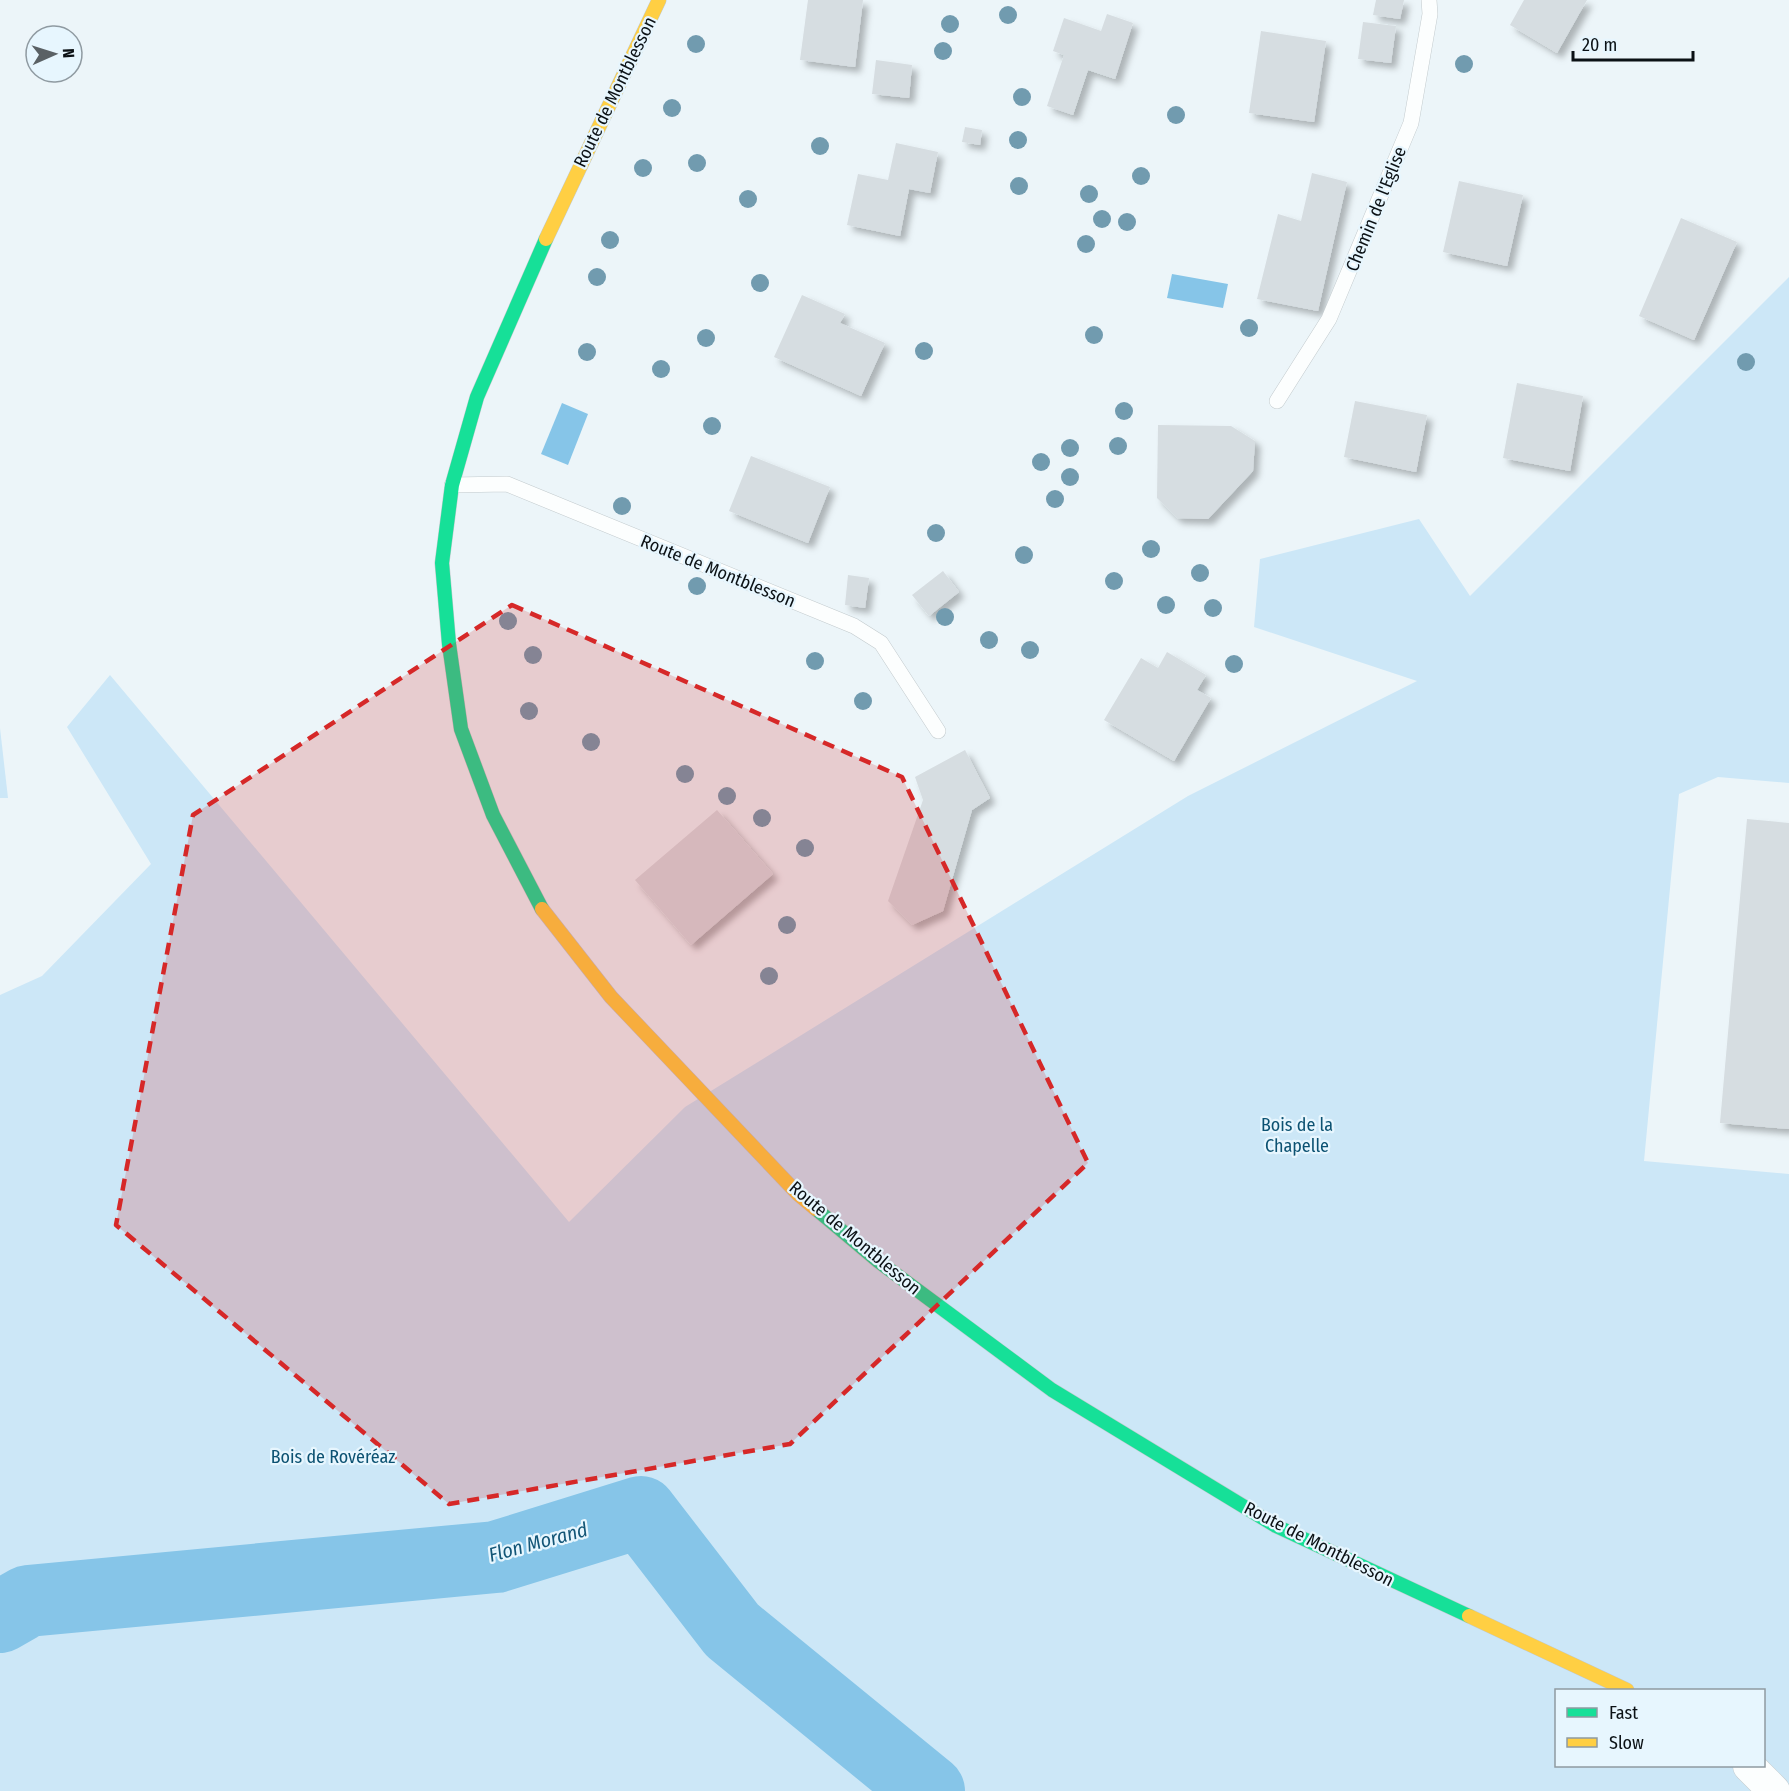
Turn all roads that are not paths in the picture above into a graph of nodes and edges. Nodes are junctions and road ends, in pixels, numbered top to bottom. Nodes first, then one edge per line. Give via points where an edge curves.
1 (658, 0) edge
2 (1429, 0) edge
3 (1277, 401) dead end
4 (452, 485) junction
5 (938, 731) dead end
6 (1625, 1689) edge
7 (1750, 1767) edge
8 (1774, 1791) edge

1 - 4 street, Route de Montblesson via 562,202 477,397
2 - 3 lane, Chemin de l'Eglise via 1430,14 1411,123 1329,320
4 - 5 lane, Route de Montblesson via 507,484 854,626 881,643
4 - 6 street, Route de Montblesson via 442,564 449,644 461,729 493,815 536,901 611,997 798,1194 878,1261 1052,1390 1276,1526
7 - 8 street

